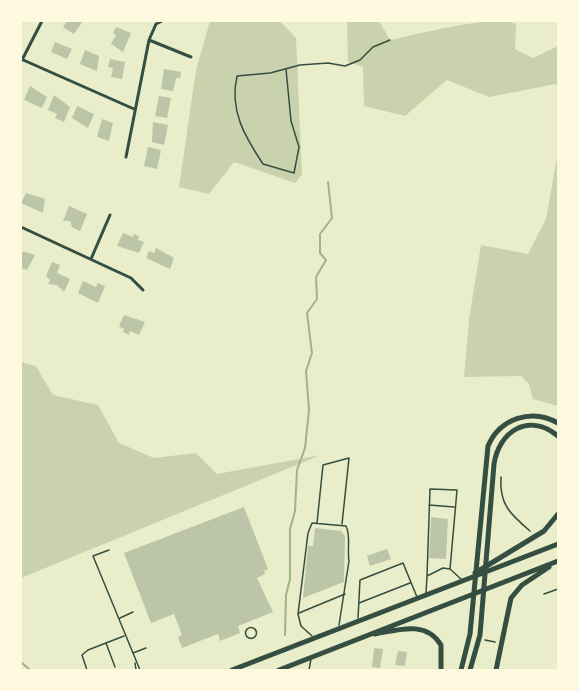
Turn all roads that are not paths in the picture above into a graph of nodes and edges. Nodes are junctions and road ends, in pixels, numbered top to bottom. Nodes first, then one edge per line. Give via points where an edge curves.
1 (42, 21) edge
2 (162, 21) edge
3 (149, 40) junction
4 (191, 57) dead end
5 (22, 59) edge
6 (134, 109) junction
7 (126, 157) dead end
8 (110, 215) dead end
9 (21, 227) edge
10 (91, 259) junction
11 (143, 290) dead end
12 (558, 423) edge
13 (558, 436) edge
14 (429, 506) junction
15 (455, 507) junction
16 (558, 514) edge
17 (317, 524) junction
18 (342, 525) junction
19 (558, 544) edge
20 (109, 550) dead end
21 (558, 561) edge
22 (450, 569) junction
23 (427, 576) junction
24 (464, 580) junction
25 (411, 582) junction
26 (558, 588) edge
27 (346, 594) junction
28 (544, 594) dead end
29 (426, 595) junction
30 (418, 598) junction
31 (358, 604) junction
32 (133, 612) dead end
33 (298, 613) junction
34 (118, 619) junction
35 (358, 621) junction
36 (339, 628) junction
37 (124, 635) junction
38 (364, 636) junction
39 (315, 638) junction
40 (106, 643) junction
41 (146, 648) dead end
42 (132, 654) junction
43 (312, 657) junction
44 (134, 659) junction
45 (115, 667) dead end
46 (291, 668) edge
47 (87, 670) edge
48 (136, 670) edge
49 (140, 670) edge
50 (232, 670) edge
51 (279, 670) edge
52 (309, 670) edge
53 (441, 670) edge
54 (461, 670) edge
55 (470, 670) edge
56 (496, 670) edge

1 - 5 street
2 - 3 street via 156,24
3 - 4 street
3 - 6 street
5 - 6 street
6 - 7 street
8 - 10 street
9 - 10 street
10 - 11 street via 131,278
12 - 54 highway via 533,416 514,418 502,426 488,446 471,624
13 - 55 highway via 539,426 525,426 510,432 498,446 481,625
14 - 15 lane
14 - 15 lane via 430,489 457,490
14 - 23 lane
15 - 22 lane
16 - 24 highway via 544,531
17 - 18 lane
17 - 18 lane via 323,465 349,458
17 - 33 lane via 312,523 308,533
18 - 27 lane via 349,530
19 - 24 highway
20 - 34 lane via 93,555
21 - 38 highway
21 - 56 highway via 511,597
22 - 23 lane
22 - 24 lane
23 - 29 lane
24 - 29 highway
25 - 30 lane
25 - 31 lane
25 - 31 lane via 403,563 360,580
26 - 28 lane
27 - 33 lane
27 - 36 lane
29 - 30 highway
30 - 35 highway
31 - 35 lane
32 - 34 lane
33 - 39 lane via 304,632
34 - 37 lane
35 - 36 highway
36 - 39 highway
37 - 40 lane
37 - 42 lane
38 - 43 highway
38 - 53 highway via 410,628 428,631 441,645
39 - 50 highway
40 - 45 lane
40 - 47 lane via 82,655
41 - 42 lane
42 - 44 lane
43 - 46 highway
43 - 52 lane
44 - 48 lane
44 - 49 lane
46 - 51 highway

